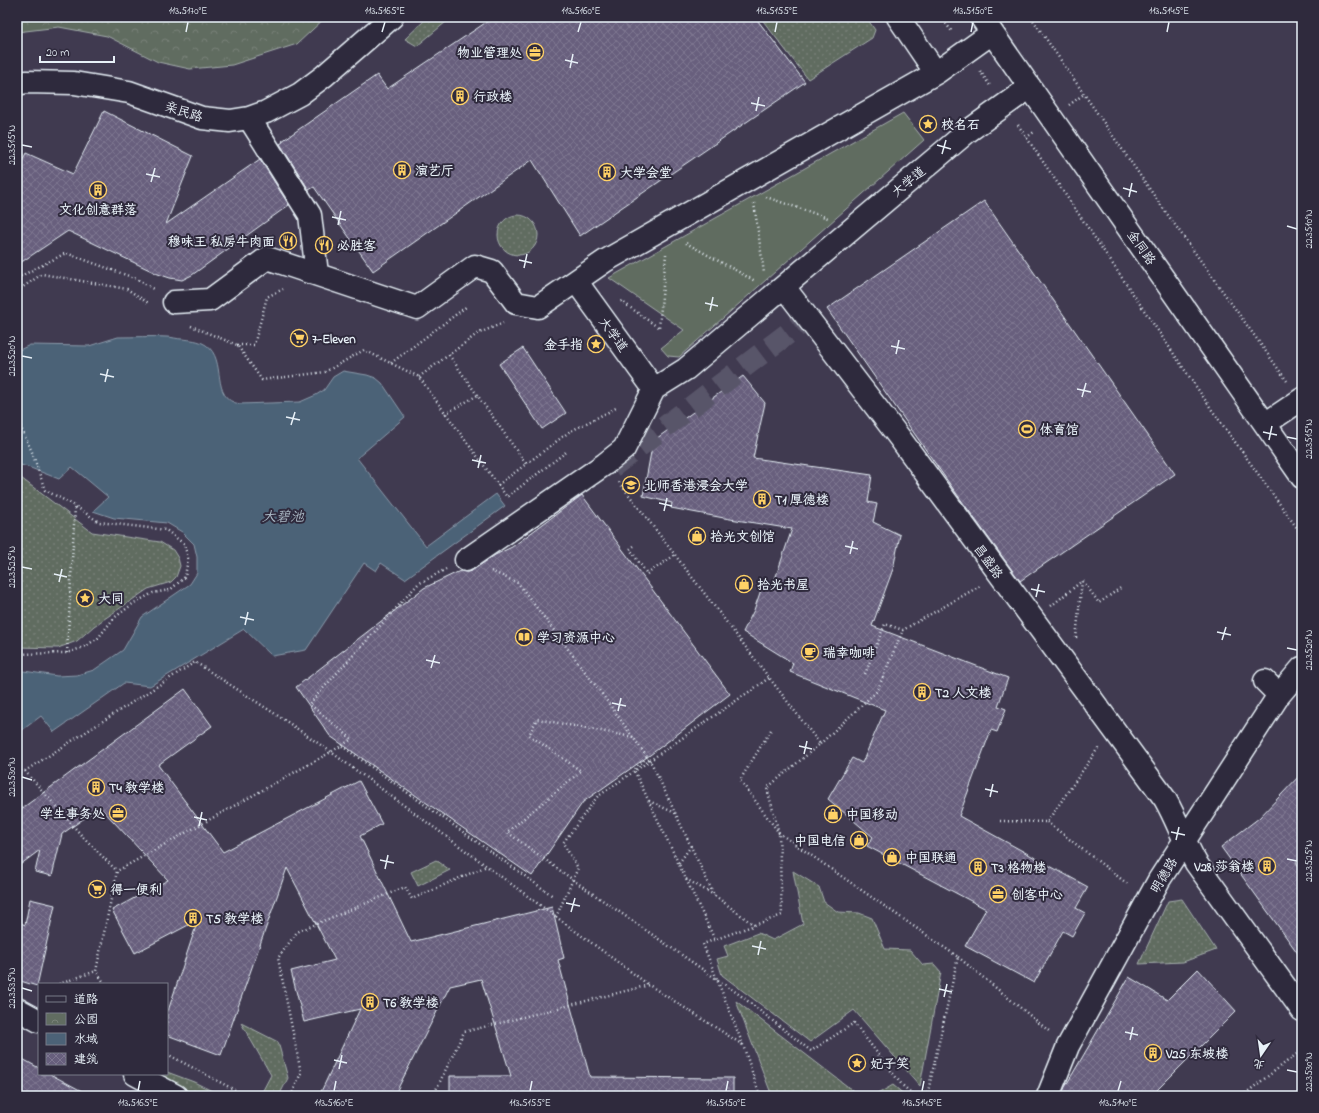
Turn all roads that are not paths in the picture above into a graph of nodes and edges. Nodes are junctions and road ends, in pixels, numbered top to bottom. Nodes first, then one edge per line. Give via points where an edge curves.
1 (392, 17) edge
2 (898, 17) edge
3 (986, 25) edge
4 (936, 73) junction
5 (17, 84) edge
6 (1030, 87) junction
7 (249, 118) junction
8 (316, 274) junction
9 (576, 281) junction
10 (774, 290) junction
11 (174, 302) road end
12 (654, 389) junction
13 (1301, 400) edge
14 (1265, 424) junction
15 (1302, 477) edge
16 (466, 560) road end
17 (1302, 668) edge
18 (1185, 841) junction
19 (17, 1009) edge
20 (1302, 1010) edge
21 (38, 1020) edge
22 (137, 1075) edge
23 (176, 1096) edge
24 (1048, 1096) edge

1 - 7 street, 亲民路 via 300,94
2 - 4 street
3 - 4 street via 966,52
3 - 6 street, 金同路
4 - 9 street via 749,187 605,261
5 - 7 street, 亲民路 via 74,83 129,92 202,118 230,121
6 - 10 street, 大学道 via 967,132 855,227
6 - 14 street, 金同路
7 - 8 street via 310,214
8 - 9 street via 417,308 475,266 492,271 516,303 538,307
8 - 11 street via 266,258 210,300
9 - 12 street, 大学道
10 - 12 street, 大学道 via 686,369
10 - 18 street, 昌盛路 via 899,437 1165,799
12 - 16 street via 624,449
13 - 14 street
14 - 15 street, 金同路
17 - 18 street, 明德路 via 1272,688
18 - 20 street, 昌盛路 via 1203,874
18 - 24 street, 明德路 via 1159,880 1068,1046
19 - 21 street
22 - 23 street

